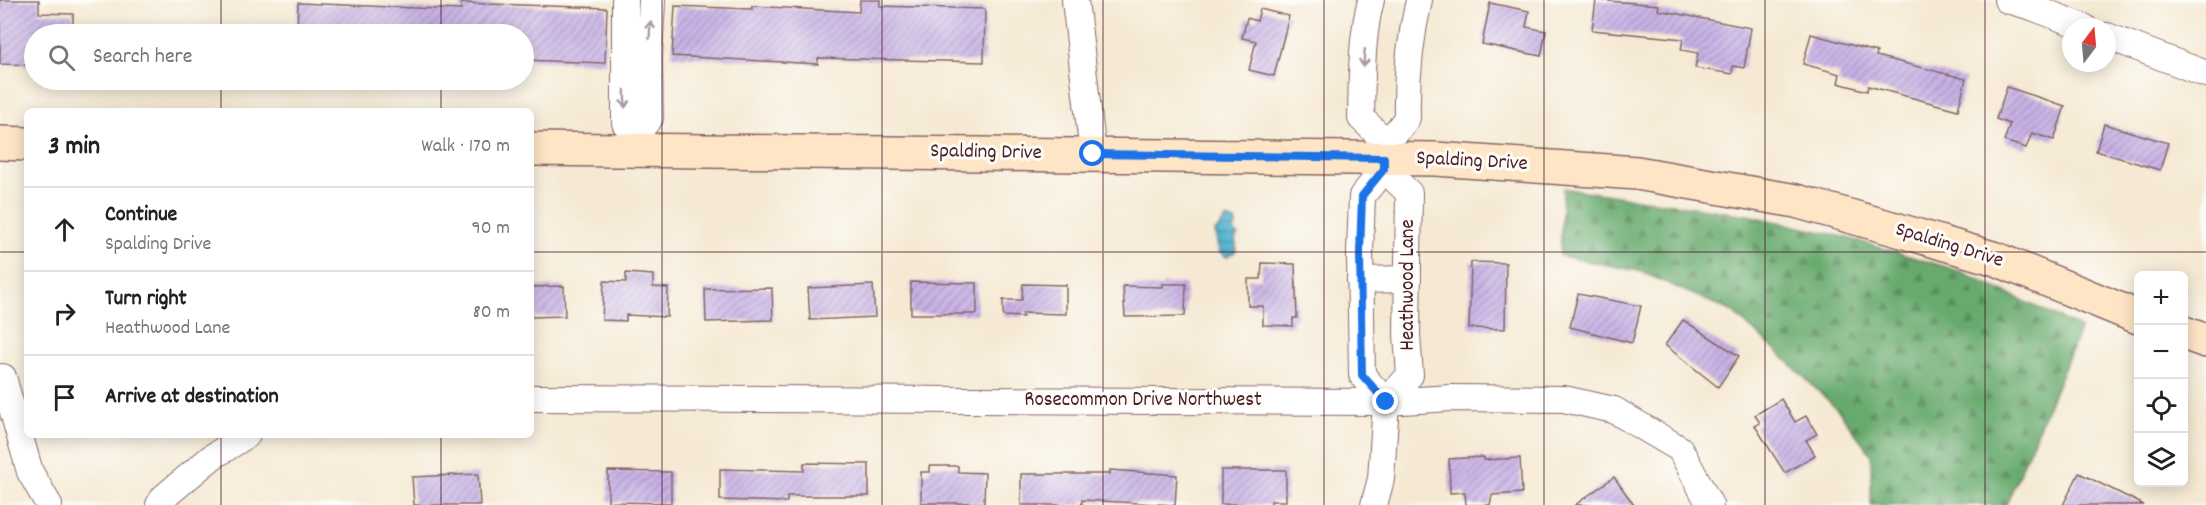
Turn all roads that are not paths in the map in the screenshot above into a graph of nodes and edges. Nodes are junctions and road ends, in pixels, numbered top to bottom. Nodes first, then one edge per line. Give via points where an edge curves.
1 (625, 0) edge
2 (652, 0) edge
3 (1075, 0) edge
4 (1371, 0) edge
5 (1419, 0) edge
6 (2007, 0) edge
7 (2062, 19) edge
8 (2116, 39) edge
9 (2206, 74) edge
10 (638, 141) junction
11 (0, 143) edge
12 (24, 144) edge
13 (534, 149) edge
14 (1093, 154) junction
15 (1384, 156) junction
16 (24, 158) edge
17 (0, 159) edge
18 (1408, 279) junction
19 (1360, 280) junction
20 (2134, 315) edge
21 (2188, 334) edge
22 (2206, 341) edge
23 (3, 377) dead end
24 (534, 398) edge
25 (1386, 402) junction
26 (242, 438) edge
27 (49, 505) edge
28 (159, 505) edge
29 (1374, 505) edge
30 (1710, 505) edge

1 -> 10 street via 625,123
10 -> 2 street via 650,118
3 - 14 street
4 -> 15 street, Heathwood Lane via 1361,118
5 - 15 street via 1407,87 1407,118
6 - 7 street
8 - 9 street
10 - 13 main road, Spalding Drive
10 - 14 main road, Spalding Drive
11 - 12 main road
14 - 15 main road, Spalding Drive
15 - 18 street, Heathwood Lane via 1409,193
15 - 19 street via 1362,196
15 - 20 main road, Spalding Drive via 1637,173 1796,201 1996,259
16 - 17 main road
18 - 19 street
18 - 25 street, Heathwood Lane via 1410,375
19 - 25 street via 1362,375
21 - 22 main road
23 - 27 street via 30,472
24 - 25 street, Rosecommon Drive Northwest
25 - 29 street via 1381,479
25 - 30 street, Rosecommon Drive Northwest via 1564,399 1614,410 1680,449
26 - 28 street via 212,457

